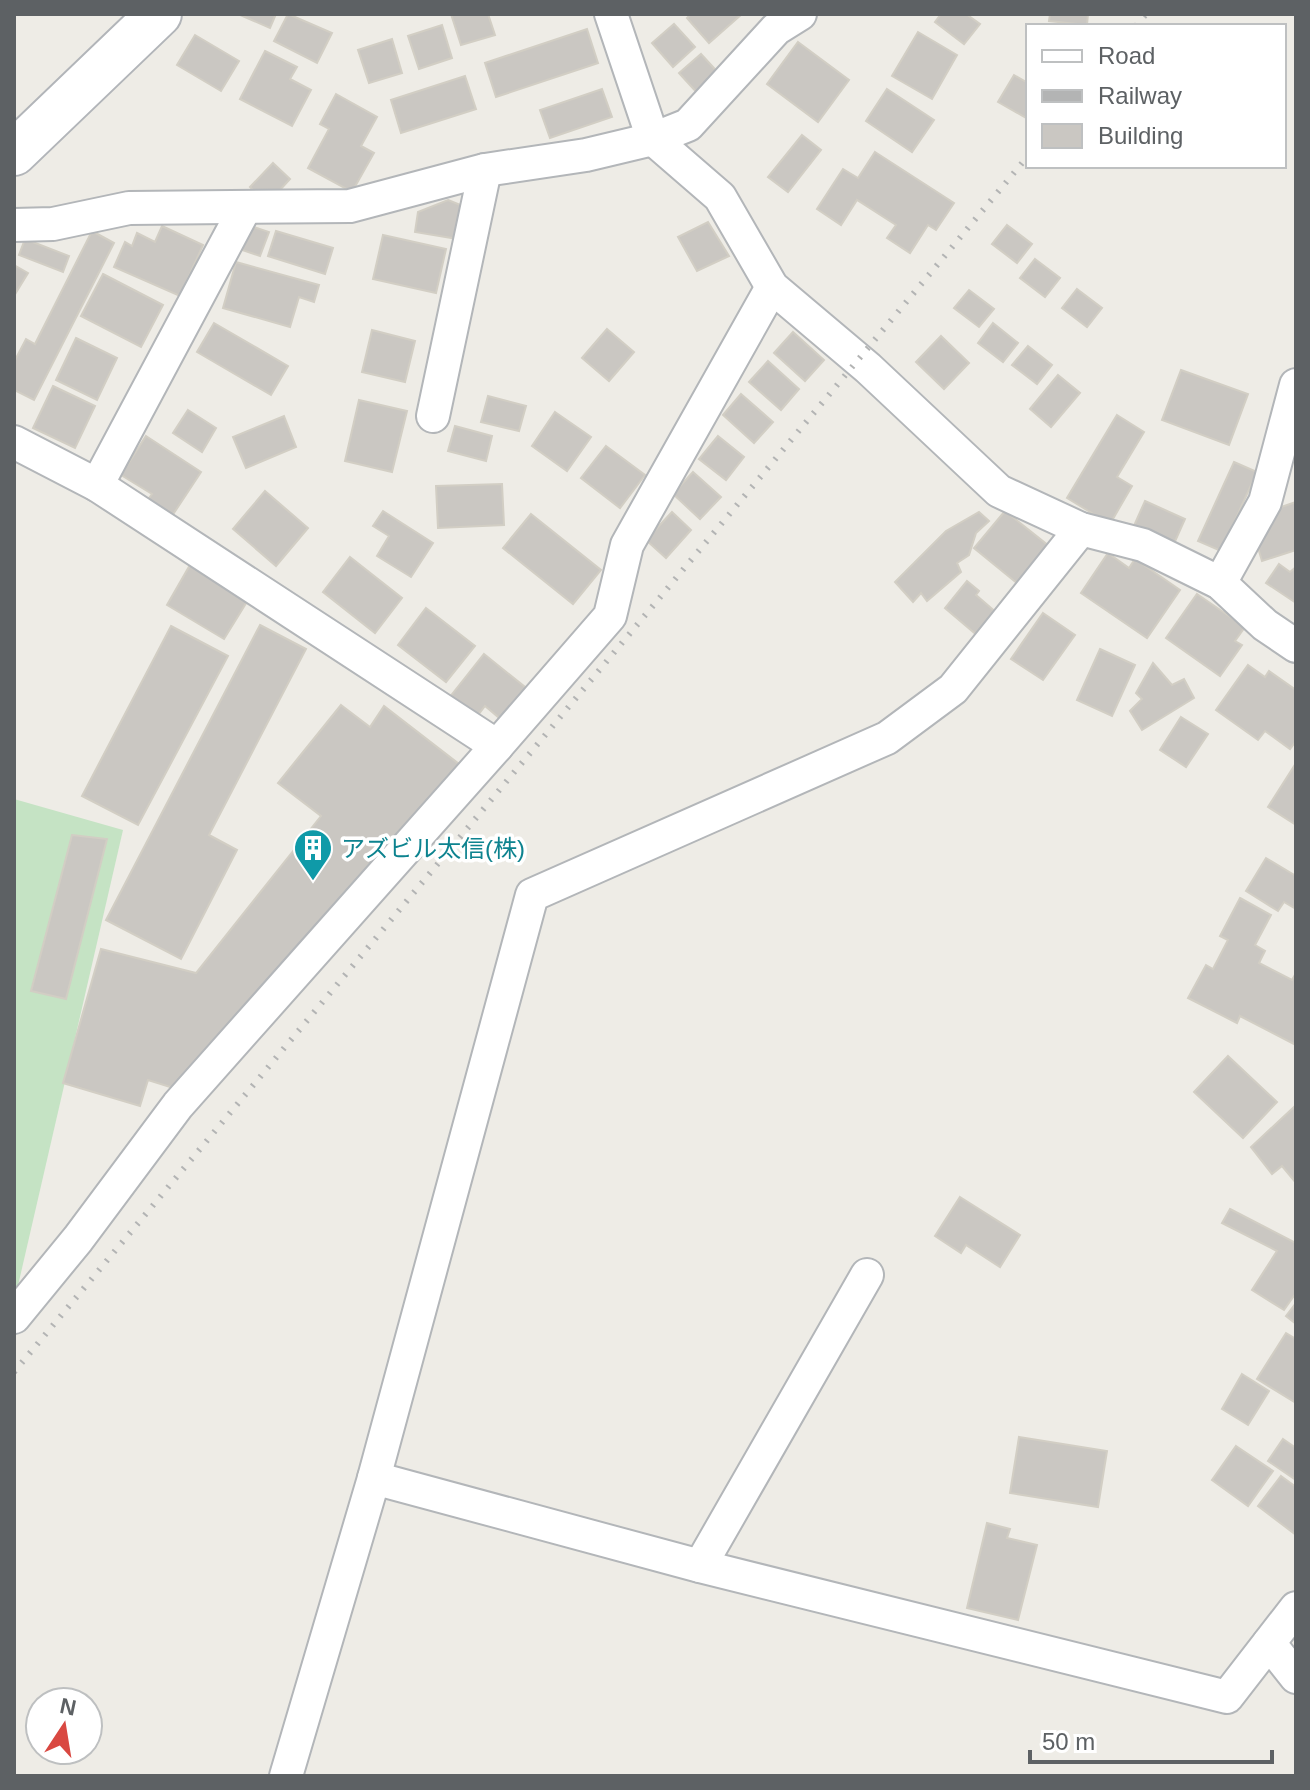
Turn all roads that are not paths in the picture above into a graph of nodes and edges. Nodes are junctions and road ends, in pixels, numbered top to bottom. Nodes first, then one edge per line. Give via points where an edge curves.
1 (159, 14) edge
2 (611, 14) edge
3 (800, 14) edge
4 (653, 139) junction
5 (14, 153) edge
6 (485, 170) junction
7 (245, 208) junction
8 (14, 225) edge
9 (772, 287) junction
10 (1296, 385) edge
11 (433, 416) dead end
12 (14, 442) edge
13 (97, 485) junction
14 (1081, 529) junction
15 (1220, 583) junction
16 (1296, 646) edge
17 (497, 746) junction
18 (867, 1275) dead end
19 (14, 1317) edge
20 (374, 1478) junction
21 (700, 1566) junction
22 (1296, 1608) edge
23 (1269, 1643) junction
24 (1296, 1677) edge
25 (286, 1776) edge

1 - 5 main road
2 - 4 street
3 - 4 street via 776,29 688,125
4 - 6 street
4 - 9 street via 720,197
6 - 7 street via 350,206
6 - 11 street
7 - 8 street via 129,208 53,224
7 - 13 street
9 - 14 street via 999,491
9 - 17 street via 627,545 610,616
10 - 15 street via 1265,502
12 - 13 street
13 - 17 street
14 - 15 street via 1143,545
14 - 20 street via 953,689 887,738 532,895
15 - 16 street
17 - 19 street via 178,1105
18 - 21 street
20 - 21 street
20 - 25 street
21 - 23 street via 1227,1697
22 - 23 street
23 - 24 street

